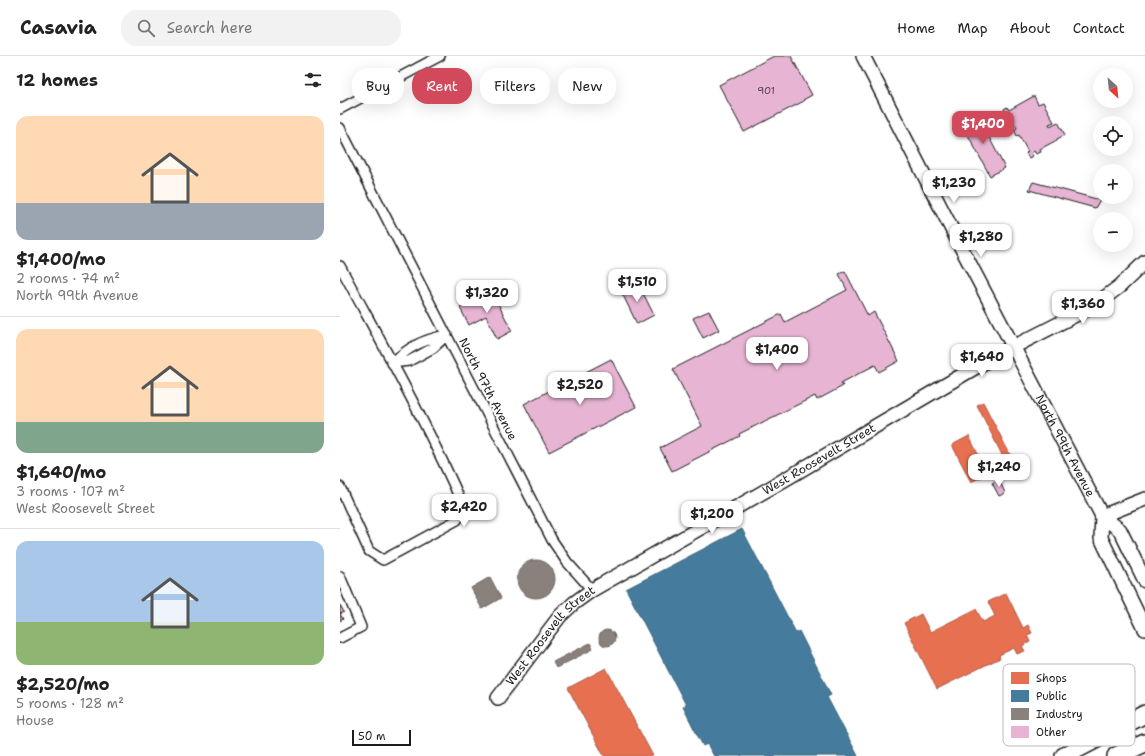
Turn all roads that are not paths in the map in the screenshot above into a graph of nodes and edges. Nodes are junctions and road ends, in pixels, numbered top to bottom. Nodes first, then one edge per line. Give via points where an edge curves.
1 (440, 56) edge
2 (863, 56) edge
3 (340, 109) edge
4 (340, 128) edge
5 (1145, 262) edge
6 (340, 266) edge
7 (447, 335) junction
8 (1014, 347) junction
9 (392, 363) junction
10 (340, 486) edge
11 (1145, 498) edge
12 (1102, 516) junction
13 (340, 576) edge
14 (1145, 581) edge
15 (592, 590) junction
16 (1145, 630) edge
17 (340, 638) edge
18 (498, 698) dead end
19 (1145, 714) edge
20 (1135, 719) edge
21 (1145, 743) edge
22 (1083, 746) edge
23 (1064, 756) edge
24 (1116, 756) edge

1 - 3 street
2 - 8 street, North 99th Avenue
4 - 7 street, North 97th Avenue
5 - 8 street, West Roosevelt Street via 1095,305
6 - 9 street
7 - 9 street via 427,352 408,361
7 - 15 street, North 97th Avenue via 552,540 567,562
8 - 12 street, North 99th Avenue
8 - 15 street, West Roosevelt Street
9 - 10 street via 464,508 457,520 383,560 369,551
11 - 12 street
12 - 14 street, North 99th Avenue via 1120,530
12 - 16 street via 1101,538
13 - 17 street via 361,627
15 - 18 street, West Roosevelt Street via 560,616
19 - 20 highway
21 - 24 highway
22 - 23 highway

